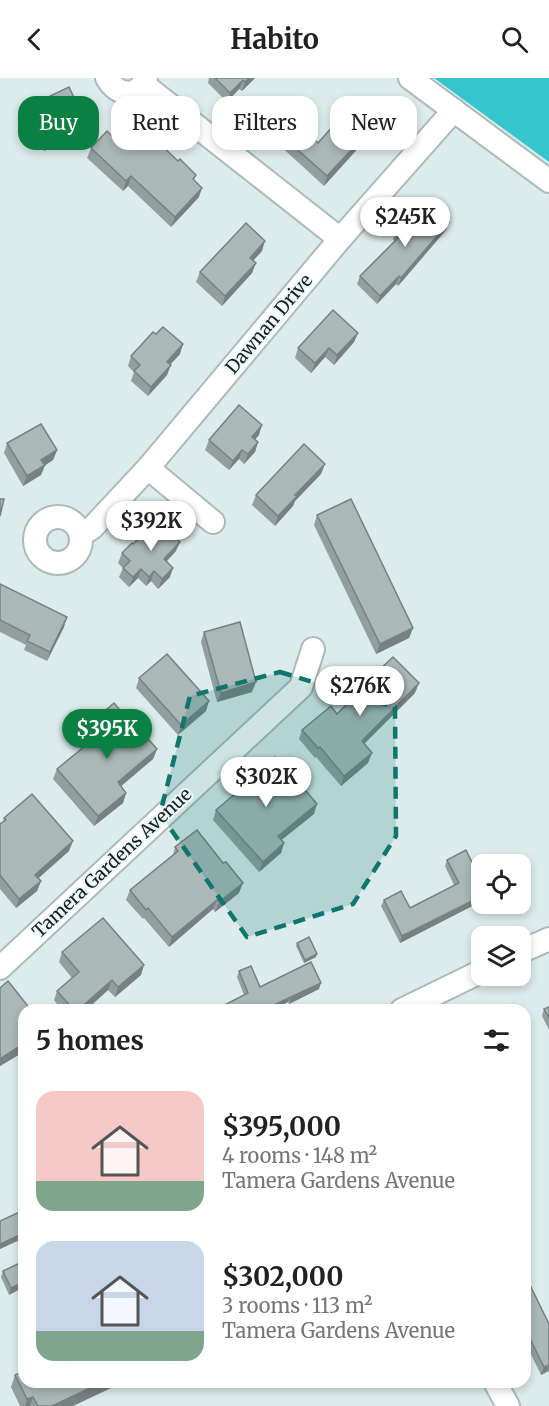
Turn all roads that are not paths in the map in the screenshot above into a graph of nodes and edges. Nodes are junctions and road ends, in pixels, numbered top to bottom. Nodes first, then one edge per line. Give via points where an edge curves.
1 (107, 78) edge
2 (410, 78) edge
3 (145, 81) edge
4 (454, 110) junction
5 (549, 181) edge
6 (340, 239) junction
7 (148, 468) junction
8 (213, 522) dead end
9 (81, 535) dead end
10 (313, 649) dead end
11 (549, 939) edge
12 (531, 947) edge
13 (0, 968) edge
14 (471, 976) edge
15 (414, 1004) edge
16 (498, 1388) edge
17 (508, 1406) edge

1 - 3 street via 125,93 140,88
2 - 4 street
3 - 6 street
4 - 5 street
4 - 6 street, Dawnan Drive
6 - 7 street, Dawnan Drive
7 - 8 street
7 - 9 street, Dawnan Drive
10 - 13 street, Tamera Gardens Avenue via 301,687
11 - 12 street
14 - 15 street
16 - 17 street

